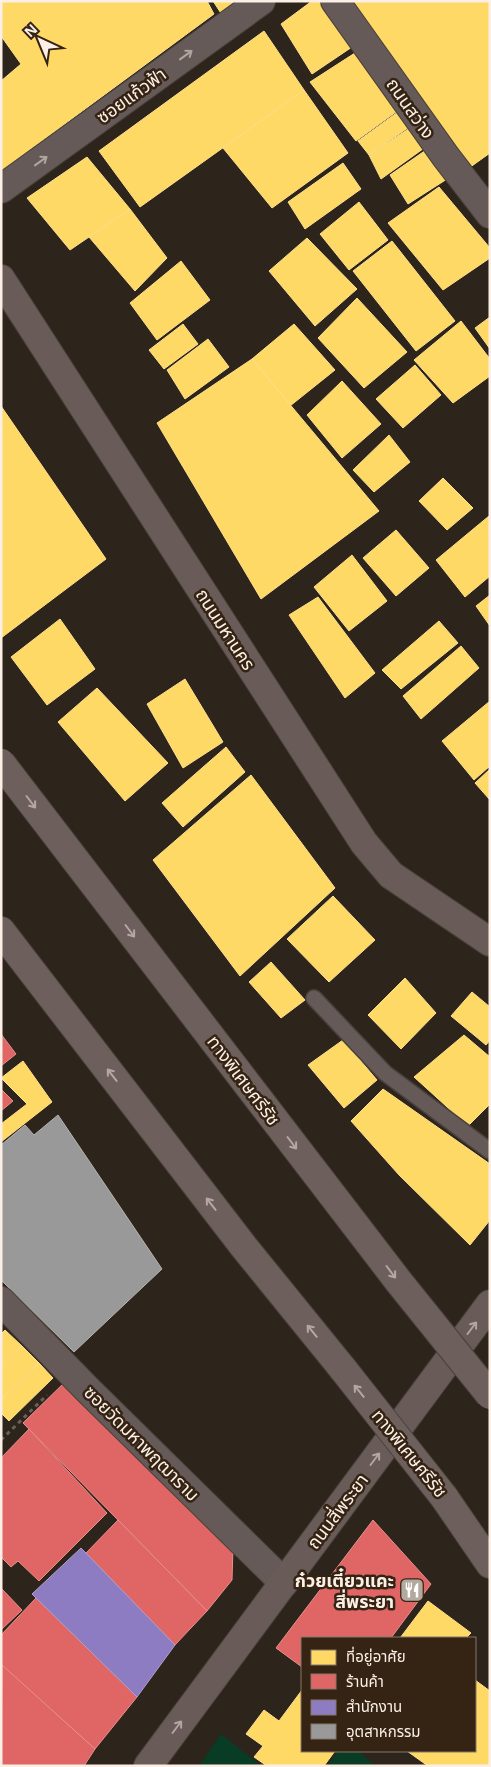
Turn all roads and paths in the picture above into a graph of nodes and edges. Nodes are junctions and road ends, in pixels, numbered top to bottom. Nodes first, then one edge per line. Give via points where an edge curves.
1 (261, 1) edge
2 (335, 1) edge
3 (1, 189) edge
4 (490, 214) edge
5 (1, 279) edge
6 (1, 763) edge
7 (1, 930) edge
8 (490, 942) edge
9 (314, 998) dead end
10 (490, 1151) edge
11 (1, 1301) edge
12 (490, 1304) edge
13 (70, 1372) junction
14 (490, 1395) edge
15 (1, 1440) edge
16 (444, 1497) junction
17 (490, 1547) edge
18 (490, 1564) edge
19 (284, 1583) junction
20 (148, 1766) edge

3 -> 1 street, ซอยแก้วฟ้า
2 - 4 street, ถนนสว่าง
5 - 8 main road, ถนนมหานคร via 364,843 391,875
6 -> 14 highway, ทางพิเศษศรีรัช, bridge via 398,1282
16 -> 7 highway, ทางพิเศษศรีรัช, bridge via 244,1247
9 - 10 lane via 384,1073
11 - 13 street, ซอยวัดมหาพฤฒาราม
19 -> 12 main road, ถนนสี่พระยา
13 - 15 path
13 - 19 street, ซอยวัดมหาพฤฒาราม
16 - 17 highway, ทางพิเศษศรีรัช
16 - 18 highway
20 -> 19 main road, ถนนสี่พระยา

